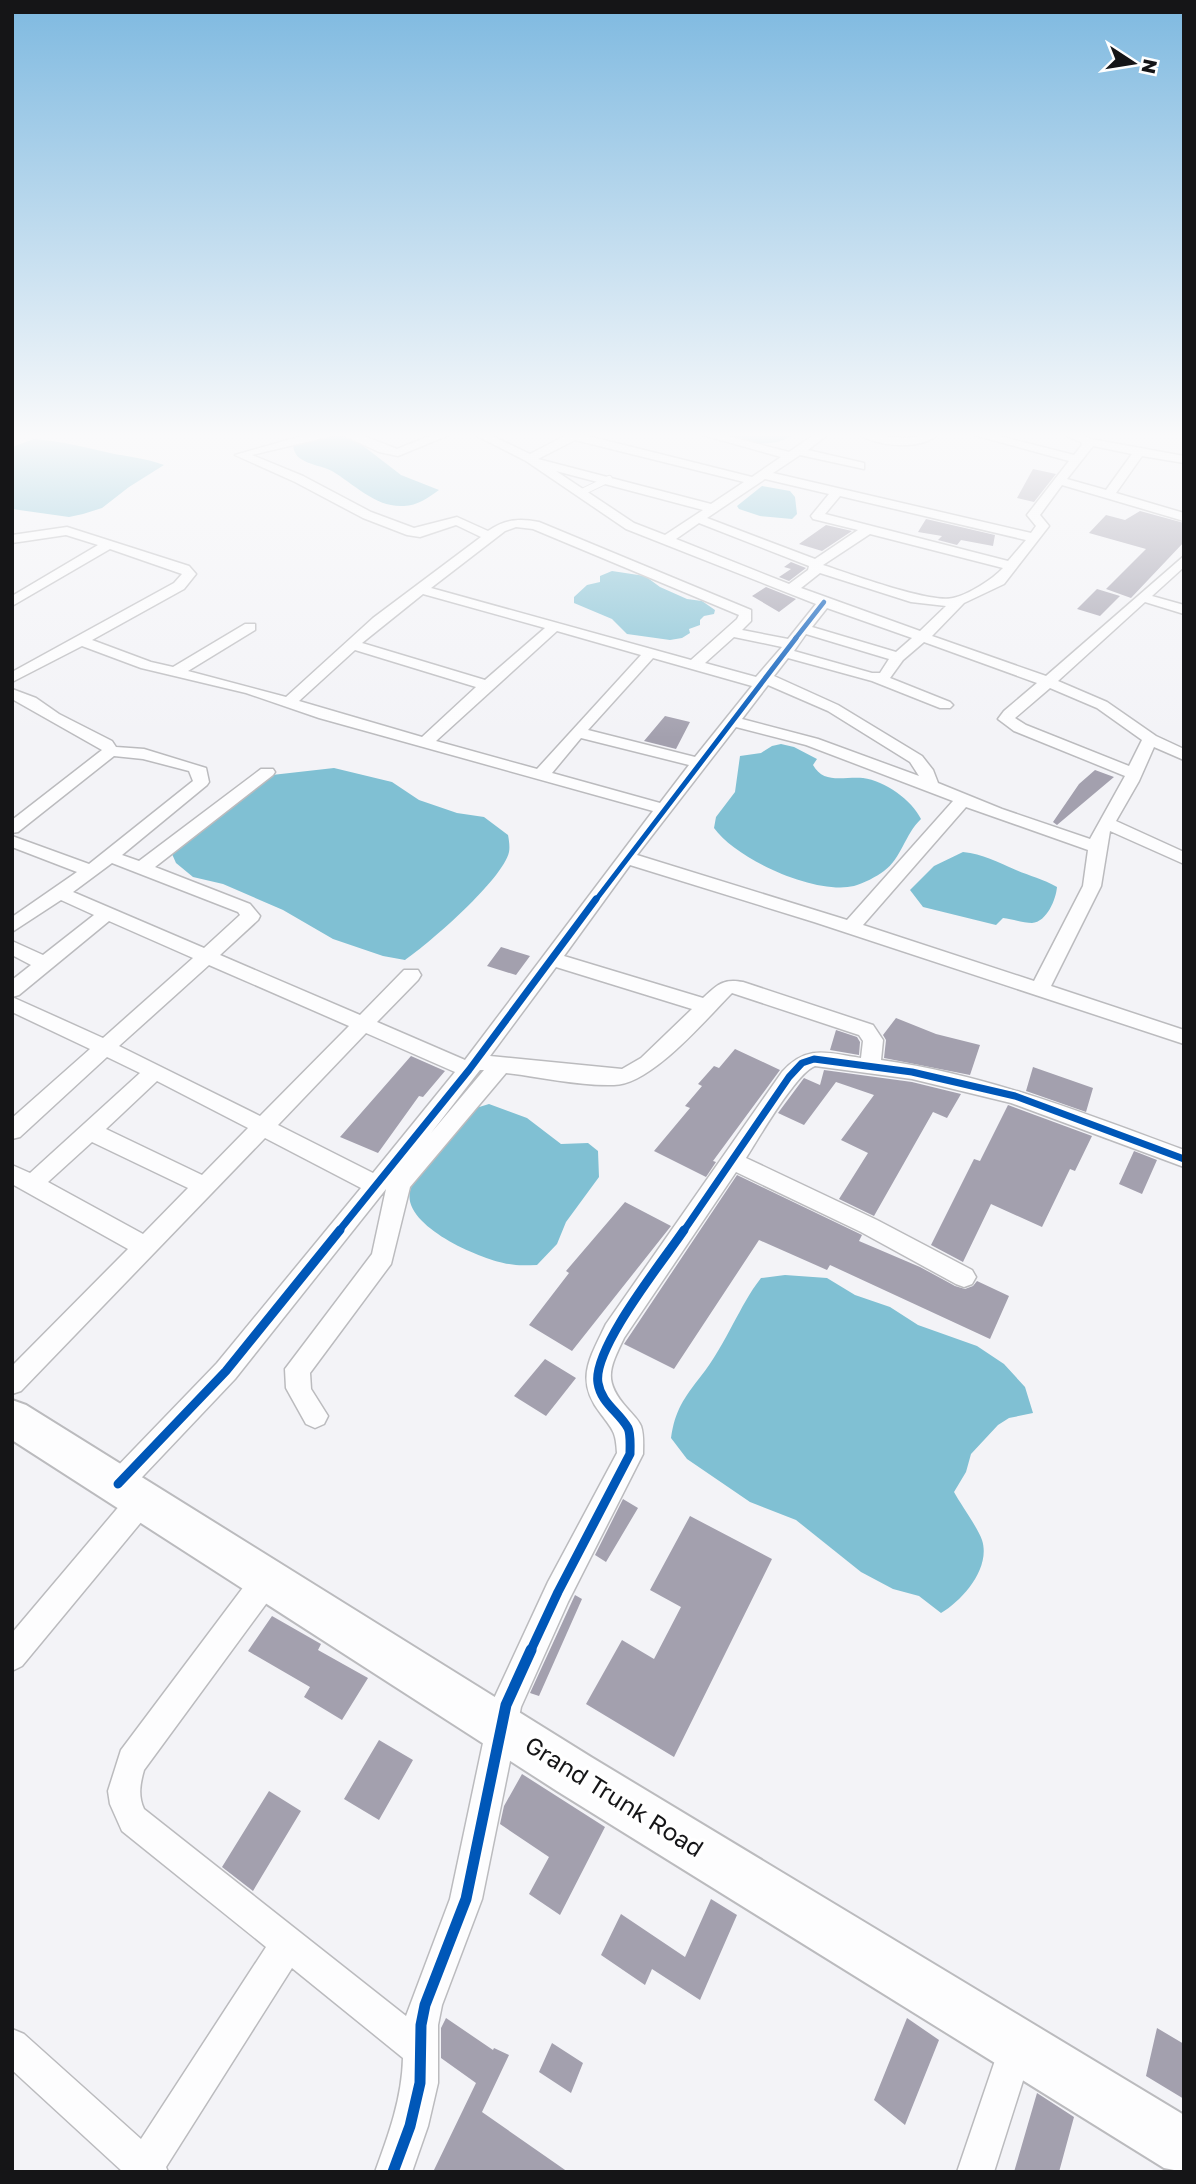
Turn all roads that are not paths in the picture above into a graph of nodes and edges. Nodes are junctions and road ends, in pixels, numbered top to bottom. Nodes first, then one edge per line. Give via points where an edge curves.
1 (40, 534) edge
2 (74, 534) edge
3 (484, 534) edge
4 (495, 534) edge
5 (555, 534) edge
6 (650, 534) edge
7 (676, 534) edge
8 (736, 534) edge
9 (862, 534) edge
10 (883, 534) edge
11 (1017, 534) edge
12 (1037, 534) edge
13 (490, 537) junction
14 (1034, 538) junction
15 (12, 539) edge
16 (666, 540) junction
17 (109, 544) junction
18 (1184, 560) edge
19 (817, 566) junction
20 (1012, 566) junction
21 (421, 589) junction
22 (790, 589) junction
23 (1142, 597) junction
24 (12, 602) edge
25 (824, 602) junction
26 (955, 603) junction
27 (1184, 610) edge
28 (250, 627) dead end
29 (554, 627) junction
30 (732, 632) junction
31 (923, 638) junction
32 (80, 640) junction
33 (793, 642) junction
34 (351, 644) junction
35 (650, 653) junction
36 (898, 657) junction
37 (695, 665) junction
38 (175, 672) junction
39 (12, 678) edge
40 (876, 678) junction
41 (761, 680) junction
42 (1048, 682) junction
43 (487, 685) junction
44 (12, 694) edge
45 (289, 702) junction
46 (945, 705) dead end
47 (732, 720) junction
48 (578, 732) junction
49 (1150, 739) junction
50 (425, 743) junction
51 (111, 751) junction
52 (1184, 755) edge
53 (699, 763) junction
54 (267, 772) dead end
55 (1134, 774) junction
56 (541, 775) junction
57 (931, 788) junction
58 (962, 801) junction
59 (664, 809) junction
60 (1107, 822) junction
61 (12, 828) edge
62 (12, 841) edge
63 (1097, 847) junction
64 (109, 856) junction
65 (627, 858) junction
66 (1184, 859) edge
67 (141, 869) junction
68 (91, 871) junction
69 (60, 893) junction
70 (108, 914) junction
71 (12, 926) edge
72 (850, 928) junction
73 (12, 947) edge
74 (207, 956) junction
75 (552, 959) junction
76 (46, 964) junction
77 (411, 975) dead end
78 (12, 990) edge
79 (1040, 990) junction
80 (12, 1004) edge
81 (705, 1006) junction
82 (364, 1023) junction
83 (1184, 1037) edge
84 (105, 1049) junction
85 (485, 1065) junction
86 (870, 1066) junction
87 (155, 1071) junction
88 (262, 1125) junction
89 (12, 1131) edge
90 (90, 1131) junction
91 (1184, 1159) edge
92 (732, 1161) junction
93 (22, 1179) edge
94 (376, 1185) junction
95 (204, 1186) junction
96 (145, 1247) junction
97 (964, 1277) dead end
98 (12, 1383) edge
99 (315, 1416) dead end
100 (12, 1418) edge
101 (130, 1492) junction
102 (267, 1579) junction
103 (12, 1656) edge
104 (500, 1726) junction
105 (287, 1945) junction
106 (12, 2046) edge
107 (1016, 2046) junction
108 (421, 2050) junction
109 (1184, 2148) edge
110 (148, 2169) edge
111 (393, 2172) edge
112 (975, 2172) edge

1 - 15 street
2 - 17 street
3 - 13 street
4 - 13 street
5 - 30 street via 742,610 746,617
6 - 16 street
7 - 16 street
8 - 19 street
9 - 19 street
10 - 20 street
11 - 14 street
12 - 14 street
13 - 21 street
14 - 20 street
16 - 22 street
17 - 24 street
17 - 32 street via 184,569 188,578
18 - 23 street
19 - 22 street
19 - 26 street via 916,599
20 - 26 street via 994,585
21 - 29 street
21 - 34 street
22 - 25 street
23 - 27 street
23 - 42 street
25 - 31 street
25 - 33 street
26 - 31 street
28 - 38 street
29 - 35 street
29 - 43 street
30 - 33 street
30 - 37 street
31 - 36 street
31 - 42 street
32 - 38 street
32 - 39 street
33 - 36 street
33 - 40 street
33 - 41 street
34 - 43 street
34 - 45 street
35 - 37 street
35 - 48 street
36 - 40 street via 884,677
37 - 41 street
38 - 45 street
40 - 46 street
41 - 47 street
41 - 57 street via 833,708 916,759
42 - 49 street via 1102,705
42 - 55 street via 1009,714 1009,723
43 - 50 street
44 - 51 street via 106,744
45 - 50 street
47 - 53 street
47 - 57 street via 812,742
48 - 53 street
48 - 56 street
49 - 52 street
49 - 55 street
50 - 56 street
51 - 61 street
51 - 64 street via 157,757 195,768 202,777
53 - 59 street
54 - 67 street
55 - 60 street
56 - 59 street
57 - 58 street
58 - 63 street
58 - 72 street
59 - 65 street
60 - 63 street
60 - 66 street
62 - 68 street
63 - 79 street via 1092,886
64 - 67 street
64 - 68 street
65 - 72 street
65 - 75 street
67 - 74 street via 250,912 248,920
68 - 69 street
69 - 70 street
69 - 71 street
70 - 74 street
70 - 76 street
72 - 79 street
73 - 76 street
74 - 82 street
74 - 84 street
75 - 81 street
75 - 85 street
76 - 78 street
77 - 82 street
79 - 83 street
80 - 84 street
81 - 85 street via 648,1063 626,1077
81 - 86 street via 722,989 735,987 857,1026 871,1034
82 - 85 street
82 - 88 street
84 - 87 street
84 - 89 street
85 - 94 street
85 - 99 street via 396,1191 383,1257 298,1369 298,1390
86 - 91 street via 1015,1096
86 - 92 street via 814,1059 802,1063
87 - 88 street
87 - 90 street
88 - 94 street
88 - 95 street
90 - 93 street
90 - 95 street
92 - 97 street
92 - 104 street via 615,1331 597,1366 596,1384 602,1399 629,1429 629,1454 558,1592
93 - 96 street
94 - 101 street
95 - 96 street
96 - 98 street
100 - 101 main road, Grand Trunk Road
101 - 102 main road, Grand Trunk Road
101 - 103 street
102 - 104 main road, Grand Trunk Road
102 - 105 street via 132,1761 123,1784 123,1801 133,1820
104 - 107 main road, Grand Trunk Road
104 - 108 street via 466,1899 425,2005
105 - 108 street
105 - 110 street
106 - 110 street
107 - 109 main road, Grand Trunk Road
107 - 112 street
108 - 111 street via 415,2104

